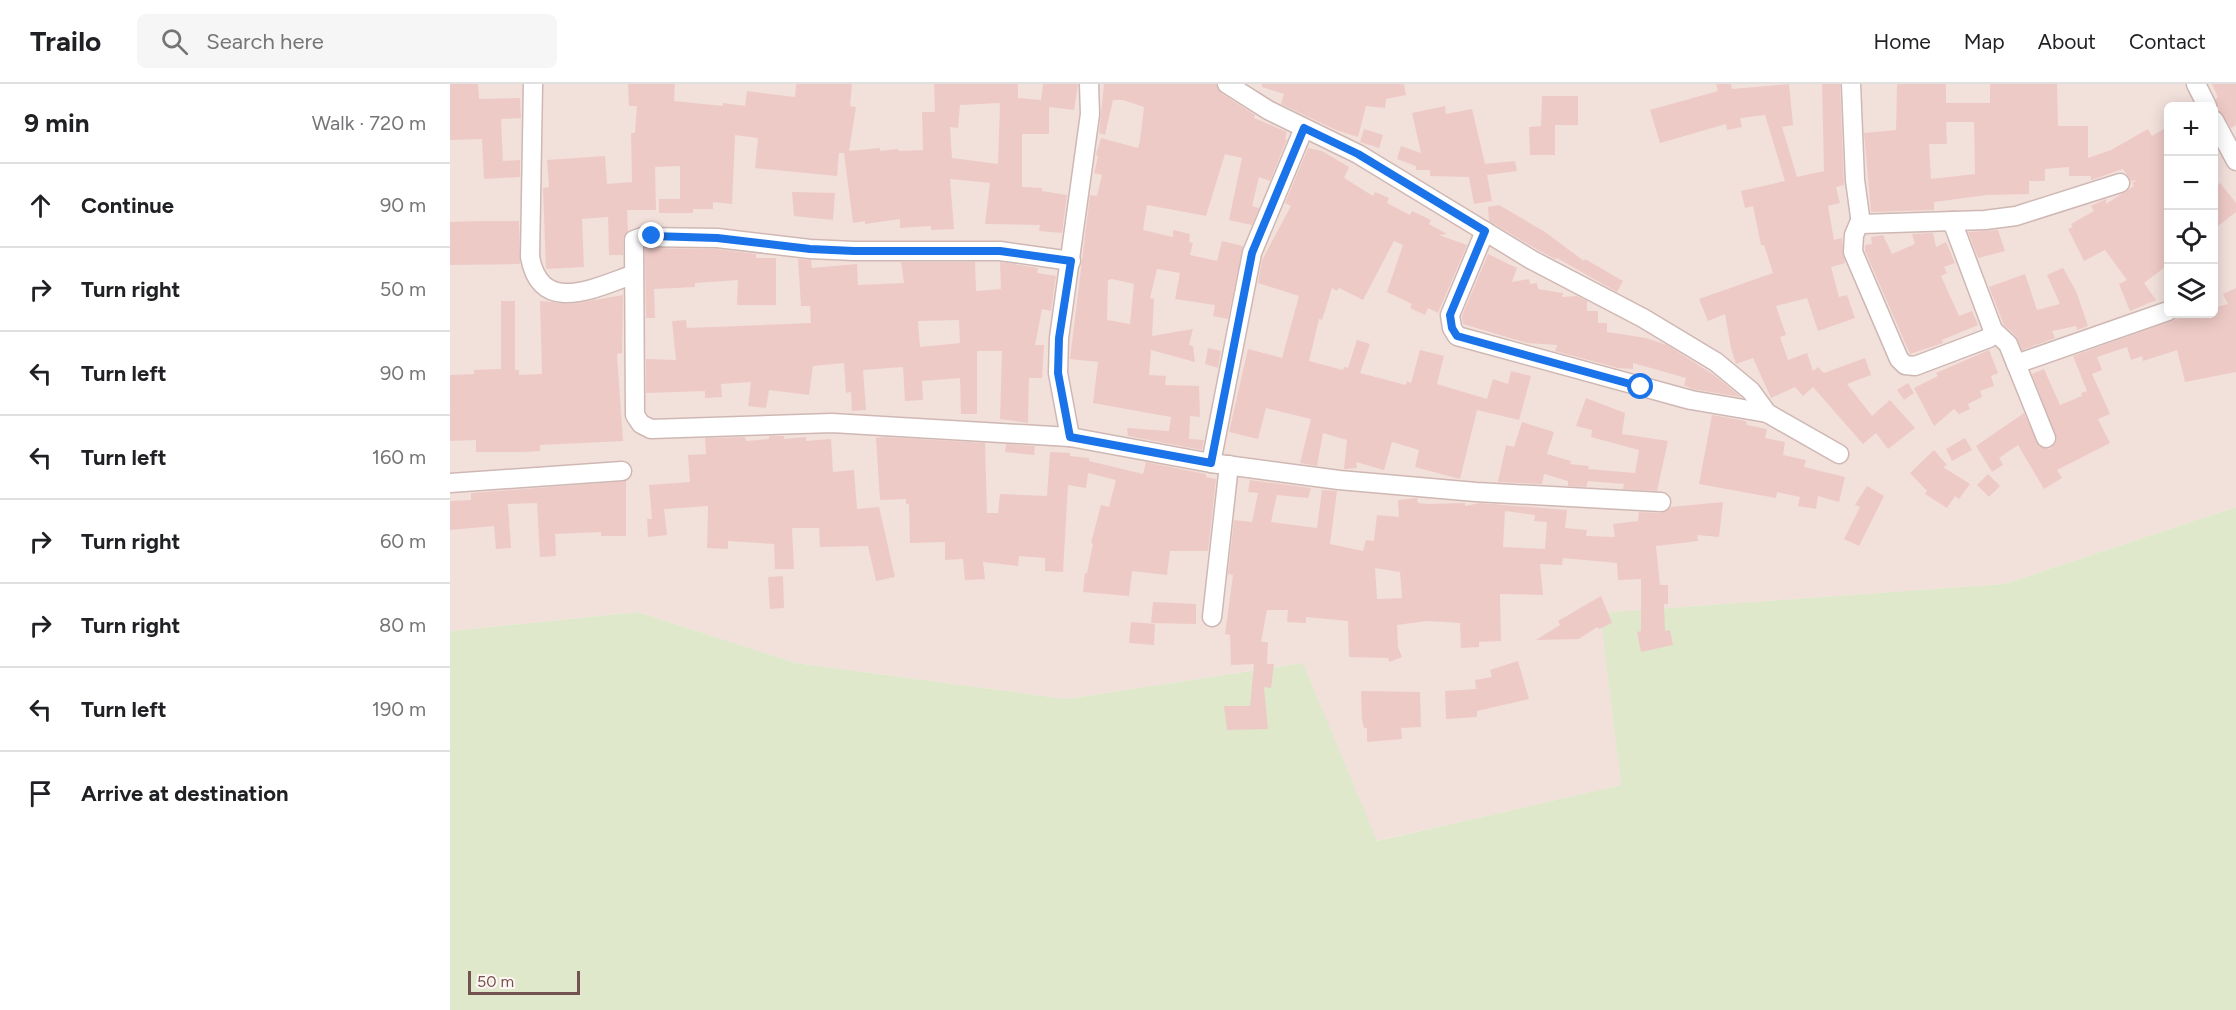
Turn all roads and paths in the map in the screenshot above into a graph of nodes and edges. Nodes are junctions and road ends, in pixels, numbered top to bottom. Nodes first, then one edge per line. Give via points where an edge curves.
1 (532, 84) edge
2 (1089, 84) edge
3 (1227, 84) edge
4 (1851, 84) edge
5 (2196, 84) edge
6 (2205, 102) edge
7 (2218, 127) edge
8 (1304, 128) junction
9 (2236, 161) edge
10 (2120, 183) dead end
11 (1860, 221) junction
12 (1952, 221) junction
13 (1485, 231) junction
14 (1071, 261) junction
15 (632, 275) junction
16 (2164, 313) edge
17 (1993, 330) junction
18 (2016, 364) junction
19 (1767, 413) junction
20 (1070, 437) junction
21 (2046, 438) dead end
22 (1839, 454) dead end
23 (1220, 464) junction
24 (622, 471) dead end
25 (450, 483) edge
26 (1661, 502) dead end
27 (1212, 617) dead end

1 - 15 street via 533,274 540,285 555,292 577,294
2 - 14 street via 1090,114
3 - 8 street
4 - 11 street
5 - 6 street
7 - 9 street
8 - 13 street via 1358,154
8 - 23 street via 1252,253
10 - 12 street via 2016,216
11 - 12 street via 1866,225
11 - 17 street via 1853,252 1905,365 1916,366 1937,359 1989,338
12 - 17 street
13 - 19 street via 1716,362 1750,391
13 - 19 street via 1450,315 1457,336 1691,400
14 - 15 street via 1000,251 854,251 652,236 634,240
14 - 20 street via 1059,338 1058,373
15 - 20 street via 635,415 651,429 832,423
16 - 18 street
17 - 18 street via 2008,344
18 - 21 street
19 - 22 street
20 - 23 street
23 - 26 street via 1476,492
23 - 27 street
24 - 25 street

